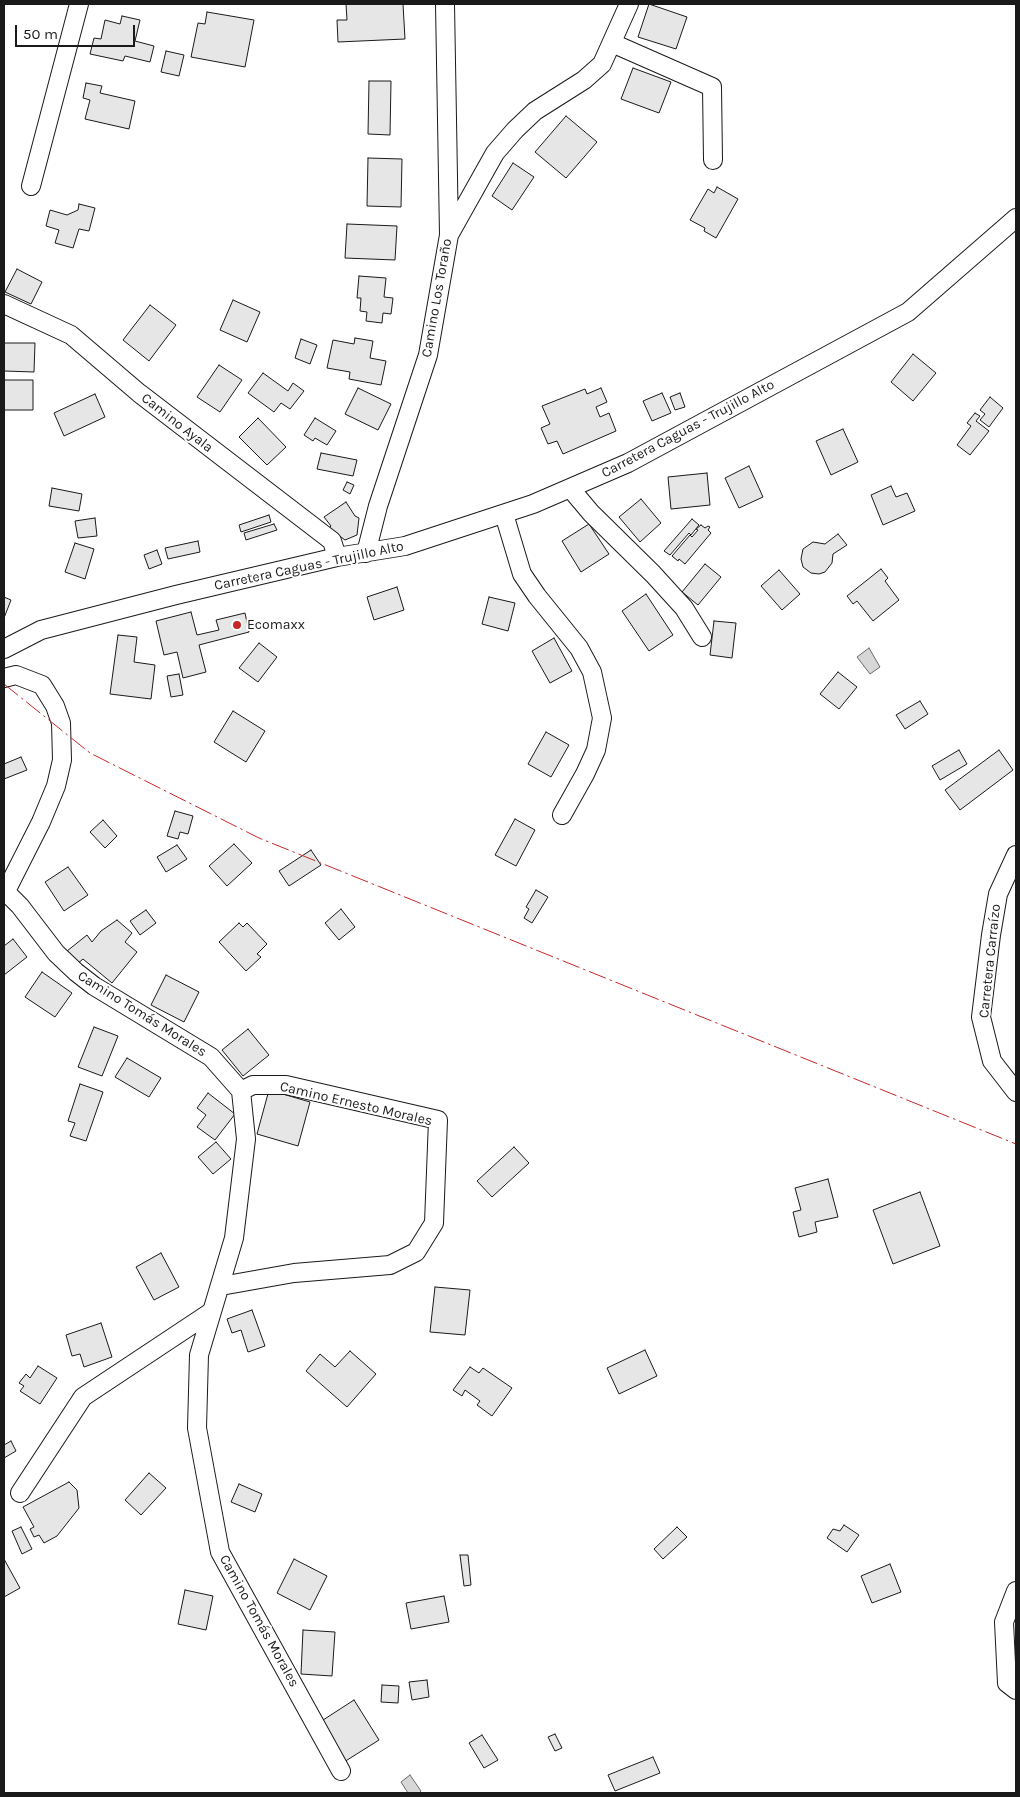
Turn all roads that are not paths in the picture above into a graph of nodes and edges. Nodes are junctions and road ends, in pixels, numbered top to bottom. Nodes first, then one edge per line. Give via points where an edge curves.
1 (79, 4) edge
2 (445, 4) edge
3 (629, 4) edge
4 (612, 43) junction
5 (713, 160) dead end
6 (31, 186) dead end
7 (1016, 218) edge
8 (449, 235) junction
9 (8, 311) edge
10 (570, 488) junction
11 (504, 514) junction
12 (366, 553) junction
13 (337, 557) junction
14 (702, 637) dead end
15 (4, 649) edge
16 (4, 678) edge
17 (562, 815) dead end
18 (1016, 855) edge
19 (5, 893) edge
20 (241, 1092) junction
21 (1016, 1092) edge
22 (221, 1286) junction
23 (211, 1312) junction
24 (20, 1493) dead end
25 (1016, 1591) edge
26 (1016, 1690) edge
27 (341, 1770) dead end

1 - 6 street
2 - 8 street, Camino Los Toraño
3 - 4 street
4 - 5 street via 712,87
4 - 8 street via 602,64 584,80 535,111 495,153
7 - 10 street, Carretera Caguas - Trujillo Alto via 908,312 628,463
8 - 12 street, Camino Los Toraño via 428,355 378,506
9 - 13 street, Camino Ayala via 71,335 138,393 332,541
10 - 11 street, Carretera Caguas - Trujillo Alto
10 - 14 street via 684,608
11 - 12 street, Carretera Caguas - Trujillo Alto via 405,546
11 - 17 street via 522,574 579,648 592,672 602,718 596,750
12 - 13 street, Carretera Caguas - Trujillo Alto
13 - 15 street, Carretera Caguas - Trujillo Alto via 176,594 41,630
16 - 19 street via 16,675 42,686 61,723 62,760 56,786
18 - 21 street, Carretera Carraízo via 998,894 981,1017 992,1061
19 - 20 street, Camino Tomás Morales via 76,972 211,1058
20 - 22 street, Camino Tomás Morales via 246,1139 234,1238
20 - 22 street, Camino Ernesto Morales via 253,1085 286,1085 438,1120 434,1223 416,1252 390,1265 294,1273
22 - 23 street, Camino Tomás Morales
23 - 24 street via 83,1397
23 - 27 street, Camino Tomás Morales via 199,1355 196,1428 220,1552
25 - 26 street via 1004,1622 1007,1683

